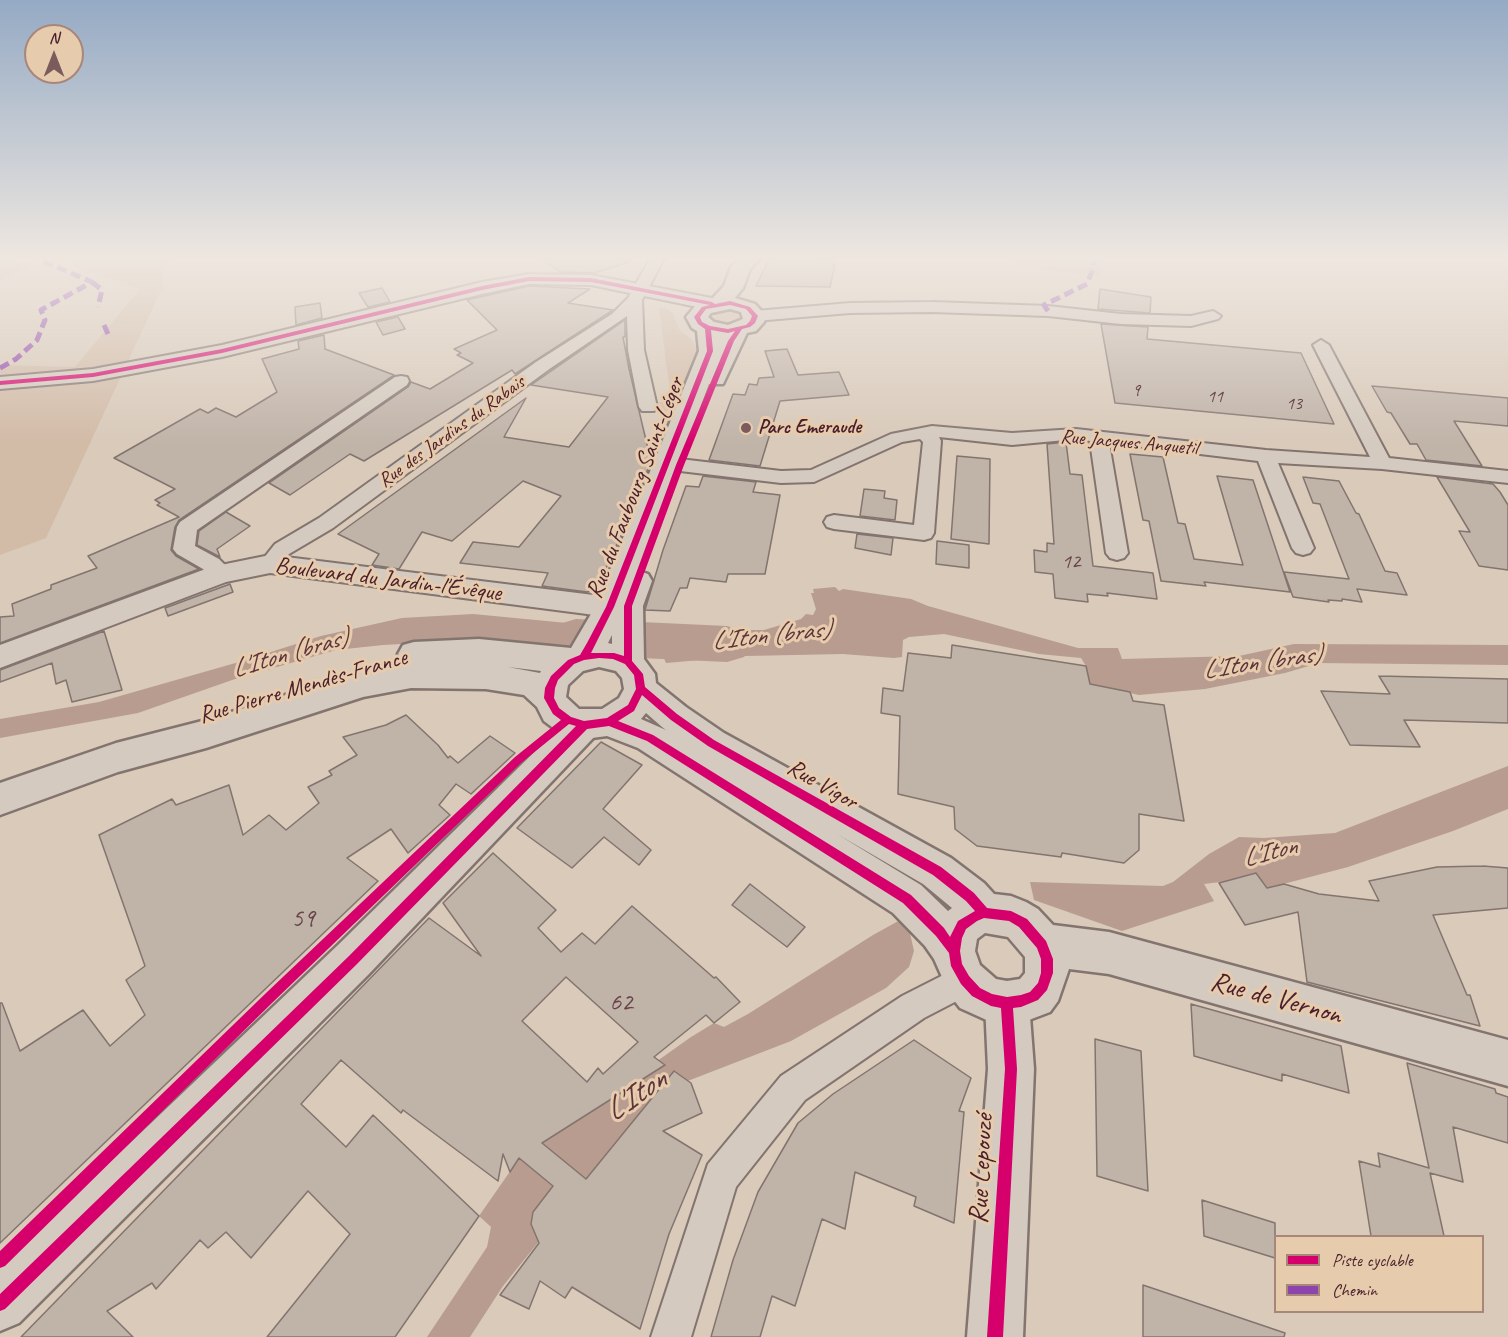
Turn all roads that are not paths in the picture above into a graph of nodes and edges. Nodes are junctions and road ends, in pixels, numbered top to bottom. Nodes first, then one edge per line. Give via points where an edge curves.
1 (352, 319) edge
2 (613, 319) edge
3 (636, 319) edge
4 (709, 319) edge
5 (716, 319) edge
6 (745, 319) edge
7 (746, 319) edge
8 (1135, 319) edge
9 (1198, 319) edge
10 (1321, 345) dead end
11 (401, 381) dead end
12 (0, 383) edge
13 (648, 407) dead end
14 (924, 433) junction
15 (1100, 437) junction
16 (1266, 456) junction
17 (1382, 463) junction
18 (680, 465) junction
19 (1508, 477) edge
20 (834, 522) dead end
21 (1303, 548) dead end
22 (1117, 553) dead end
23 (270, 564) junction
24 (220, 574) junction
25 (598, 633) junction
26 (0, 657) edge
27 (632, 666) junction
28 (549, 698) junction
29 (597, 724) junction
30 (116, 758) junction
31 (0, 799) edge
32 (977, 905) junction
33 (1042, 945) junction
34 (953, 954) junction
35 (1007, 1003) junction
36 (1508, 1063) edge
37 (0, 1304) edge
38 (671, 1337) edge
39 (995, 1337) edge

1 - 12 street via 212,353 93,375
2 - 23 street, Rue des Jardins du Rabais via 542,366 326,523 282,549
3 - 13 street via 636,350
4 - 25 main road, Rue du Faubourg Saint-Léger via 710,351
5 - 6 main road via 728,331
7 - 18 main road, Rue du Faubourg Saint-Léger via 731,341
8 - 9 street
10 - 17 street
11 - 24 street via 187,526 184,549 211,564
14 - 15 street, Rue Jacques Anquetil via 1012,440 1076,434
14 - 18 street, Rue Jacques Anquetil via 897,438 814,476 781,477
14 - 20 street via 932,441 924,533
15 - 16 street, Rue Jacques Anquetil
15 - 22 street
16 - 17 street, Rue Jacques Anquetil
16 - 21 street
17 - 19 street, Rue Jacques Anquetil
18 - 25 main road, Rue du Faubourg Saint-Léger
23 - 24 street, Boulevard du Jardin-l'Évêque
23 - 25 street, Boulevard du Jardin-l'Évêque
24 - 26 street, Boulevard du Jardin-l'Évêque
25 - 27 main road, Rue du Faubourg Saint-Léger
25 - 27 main road, Rue Pierre Mendès-France via 607,655
25 - 28 main road via 554,678
25 - 30 main road, Rue Pierre Mendès-France via 478,651 396,656 190,721
27 - 29 main road via 631,708
27 - 32 main road, Rue Vigor via 674,717 937,871
28 - 29 main road, Rue Pierre Mendès-France via 555,711 568,720
28 - 30 main road, Rue Pierre Mendès-France via 534,684 486,676 411,675 362,684
29 - 34 main road via 650,738 907,899
29 - 37 main road
30 - 31 main road, Rue Pierre Mendès-France
32 - 33 main road via 1023,923
32 - 34 main road via 973,917 962,925 956,937
33 - 35 main road via 1047,973 1042,986 1034,996
33 - 36 main road, Rue de Vernon via 1109,952
34 - 35 main road via 976,992
34 - 38 street via 913,1007 793,1088 721,1177
35 - 39 main road, Rue Lepouzé via 1011,1069

